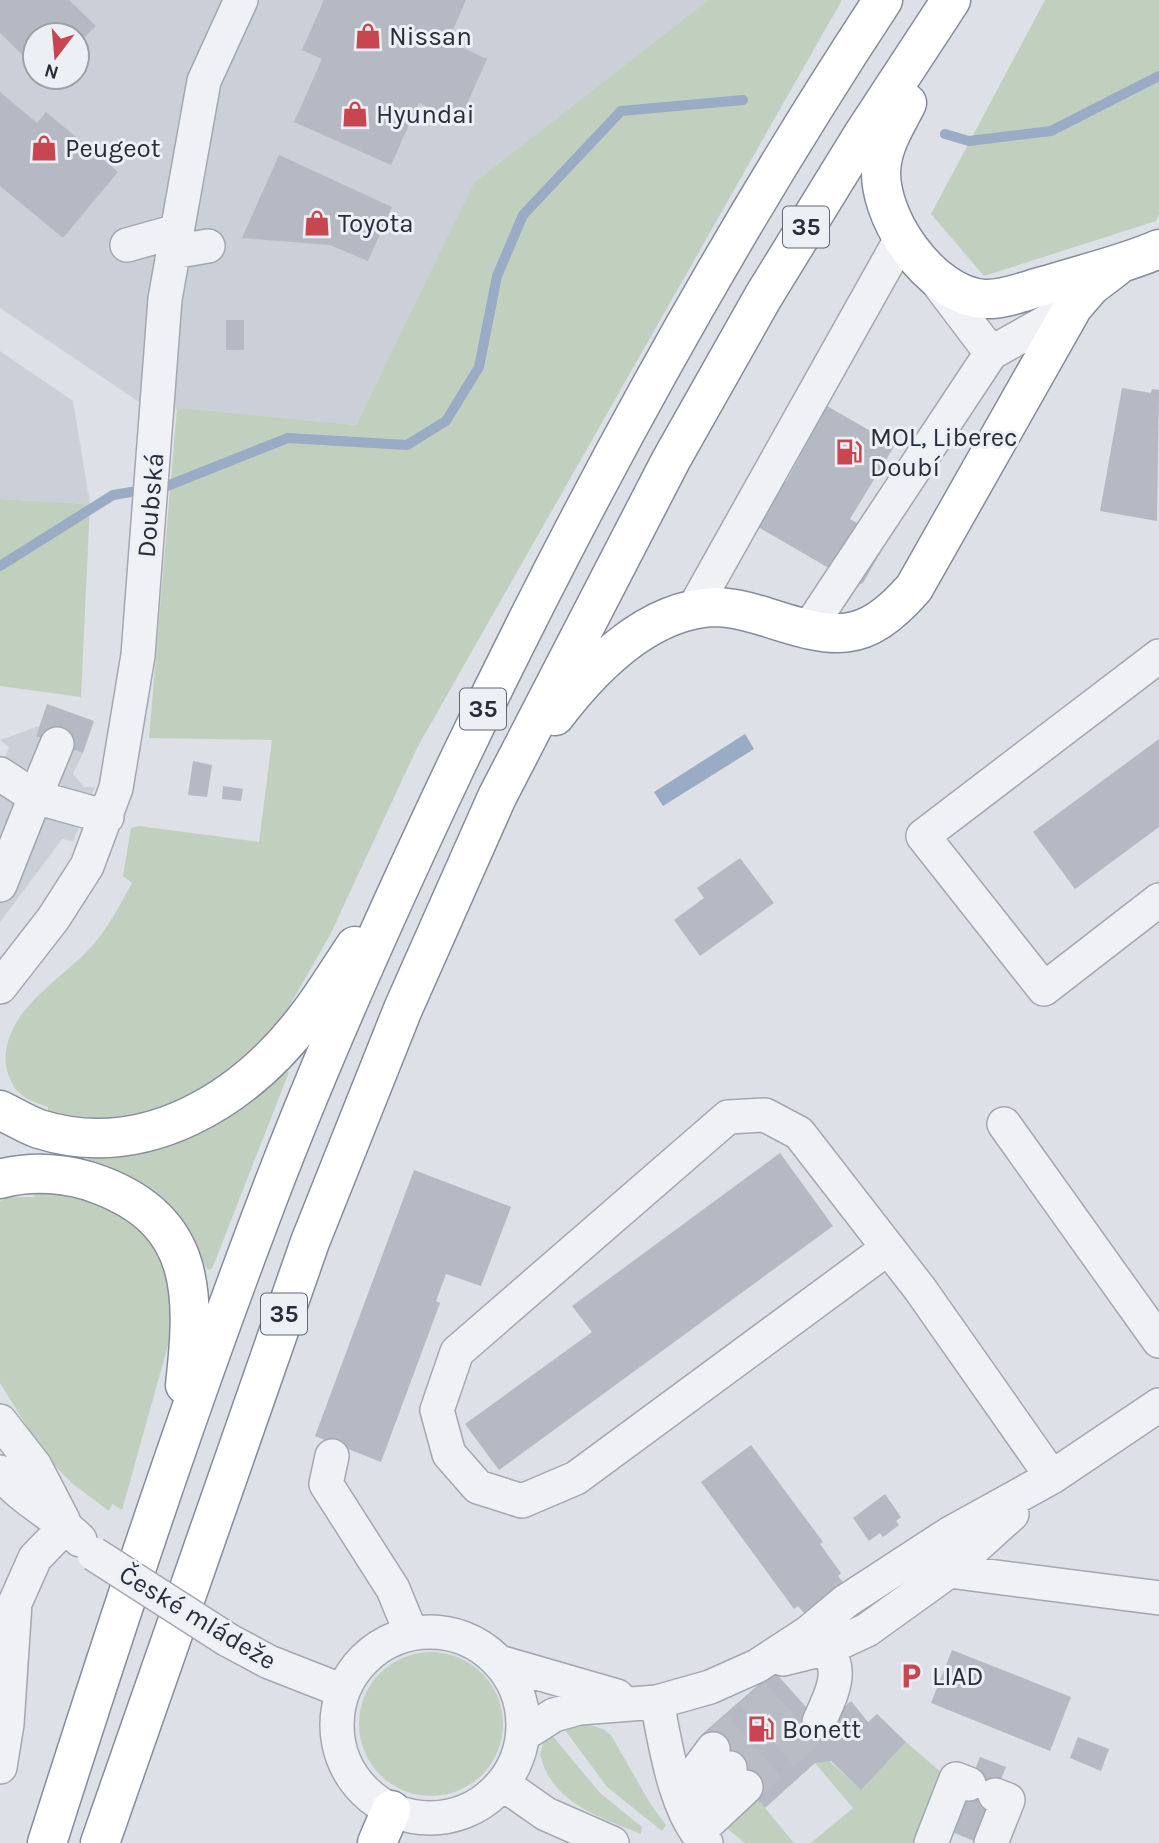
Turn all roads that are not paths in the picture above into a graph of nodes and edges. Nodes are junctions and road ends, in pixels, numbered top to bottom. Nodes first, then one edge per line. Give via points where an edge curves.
1 (242, 0) edge
2 (883, 0) edge
3 (954, 0) edge
4 (902, 237) junction
5 (175, 242) junction
6 (127, 244) dead end
7 (208, 246) dead end
8 (1159, 249) edge
9 (1116, 267) junction
10 (936, 279) junction
11 (1073, 307) junction
12 (991, 353) junction
13 (693, 610) junction
14 (807, 631) junction
15 (1159, 656) edge
16 (57, 744) dead end
17 (0, 774) edge
18 (497, 797) junction
19 (22, 802) edge
20 (107, 817) junction
21 (6, 850) edge
22 (412, 860) junction
23 (0, 884) edge
24 (1159, 901) edge
25 (0, 986) edge
26 (0, 1110) edge
27 (1004, 1124) dead end
28 (0, 1179) edge
29 (888, 1248) junction
30 (1159, 1341) edge
31 (1159, 1405) edge
32 (0, 1421) edge
33 (332, 1455) dead end
34 (0, 1472) edge
35 (1052, 1478) junction
36 (165, 1482) junction
37 (66, 1525) junction
38 (949, 1571) junction
39 (1159, 1598) edge
40 (411, 1633) junction
41 (824, 1648) junction
42 (499, 1661) junction
43 (342, 1691) junction
44 (657, 1702) junction
45 (524, 1734) junction
46 (0, 1767) edge
47 (503, 1784) junction
48 (694, 1824) edge
49 (384, 1826) edge
50 (47, 1843) edge
51 (100, 1843) edge
52 (612, 1843) edge
53 (931, 1843) edge
54 (991, 1843) edge

1 - 5 street, Doubská via 204,81
2 - 22 highway, 35 via 805,119 671,347 557,559
3 - 4 highway via 881,162 883,195
3 - 18 highway, 35 via 862,136 763,297 671,460
4 - 10 highway
4 - 13 street
5 - 6 street
5 - 7 street
5 - 20 street, Doubská via 165,299 135,679
8 - 9 highway
9 - 10 highway via 1000,298 957,293
9 - 11 highway
10 - 12 street
11 - 12 street
11 - 14 highway via 914,588 890,615 874,625 841,634
12 - 14 street
13 - 14 highway via 745,611
13 - 18 highway via 652,626 607,656 563,706
15 - 24 street via 923,836 1044,989
16 - 19 street
17 - 19 street
18 - 51 highway, 35 via 403,1009 310,1242
19 - 20 street
19 - 21 street
20 - 25 street, Doubská via 71,893
21 - 23 street
22 - 26 highway via 300,1025 238,1088 197,1115 128,1137 95,1138 37,1128
22 - 36 highway, 35 via 259,1222
27 - 30 street
28 - 36 highway via 50,1174 94,1182 140,1203 175,1242 190,1288 189,1346
29 - 29 street via 799,1133 765,1115 728,1117 457,1352 437,1410 449,1454 478,1487 522,1501 576,1478
29 - 35 street
31 - 35 street
32 - 37 street via 35,1466
33 - 40 street via 326,1484 393,1589
34 - 37 street via 9,1485
35 - 38 street
35 - 41 street via 949,1534 846,1601
36 - 50 highway, 35
37 - 43 street, České mládeže, bridge via 94,1554 228,1640
37 - 46 street via 35,1558 15,1603
38 - 39 street
38 - 41 street via 867,1630
40 - 42 street via 459,1636
40 - 43 street via 382,1644 358,1664
41 - 41 street via 803,1704 836,1682
41 - 44 street
42 - 44 street via 599,1693
42 - 45 street via 523,1708
43 - 49 street via 337,1737 343,1760 371,1797
44 - 45 street via 579,1708 554,1715
44 - 48 street via 672,1777
45 - 47 street
47 - 49 street via 486,1801 464,1812 414,1817
47 - 52 street via 546,1814
48 - 48 street via 730,1768
53 - 54 street via 957,1779 1008,1800

